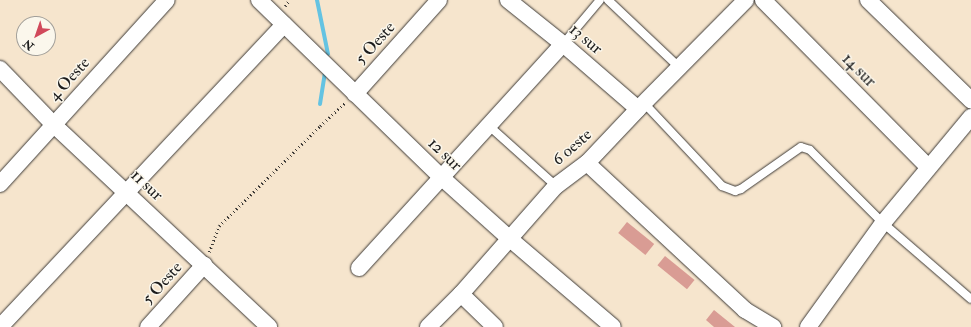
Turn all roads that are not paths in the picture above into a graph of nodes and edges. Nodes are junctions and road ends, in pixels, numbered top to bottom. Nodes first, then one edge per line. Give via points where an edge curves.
1 (167, 0) edge
2 (259, 0) edge
3 (439, 0) edge
4 (508, 0) edge
5 (600, 0) edge
6 (608, 0) edge
7 (746, 0) edge
8 (763, 0) edge
9 (868, 0) edge
10 (284, 25) junction
11 (563, 44) junction
12 (680, 68) junction
13 (0, 69) edge
14 (355, 94) junction
15 (971, 100) edge
16 (641, 106) junction
17 (971, 117) edge
18 (54, 124) junction
19 (488, 125) junction
20 (587, 163) junction
21 (928, 167) junction
22 (441, 177) junction
23 (0, 184) edge
24 (556, 186) junction
25 (127, 192) junction
26 (883, 223) junction
27 (510, 239) junction
28 (204, 265) junction
29 (359, 268) dead end
30 (461, 294) junction
31 (971, 299) edge
32 (0, 327) edge
33 (148, 327) edge
34 (269, 327) edge
35 (428, 327) edge
36 (495, 327) edge
37 (613, 327) edge
38 (773, 327) edge
39 (808, 327) edge

1 - 18 street, 4 Oeste
2 - 10 street, 12 sur
3 - 14 street, 5 Oeste
4 - 11 street, 13 sur
5 - 11 lane
6 - 12 lane
7 - 12 street, 6 oeste
8 - 21 street, 14 sur
9 - 15 street
10 - 14 street, 12 sur
10 - 25 street
11 - 16 street, 13 sur
11 - 19 street
12 - 16 street, 6 oeste
13 - 18 street, 11 sur
14 - 22 street, 12 sur
16 - 20 street, 6 oeste
16 - 26 lane via 722,186 736,191 741,189 801,147 810,150
17 - 21 street
18 - 23 street, 4 Oeste
18 - 25 street, 11 sur
19 - 22 street
19 - 24 lane
20 - 24 street, 6 oeste
20 - 38 street via 745,310
21 - 26 street
22 - 27 street, 12 sur
22 - 29 street
24 - 27 street, 6 oeste
25 - 28 street, 11 sur
25 - 32 street
26 - 31 lane
26 - 39 street
27 - 30 street, 6 oeste
27 - 37 street, 12 sur
28 - 33 street, 5 Oeste
28 - 34 street, 11 sur
30 - 35 street, 6 oeste
30 - 36 street

